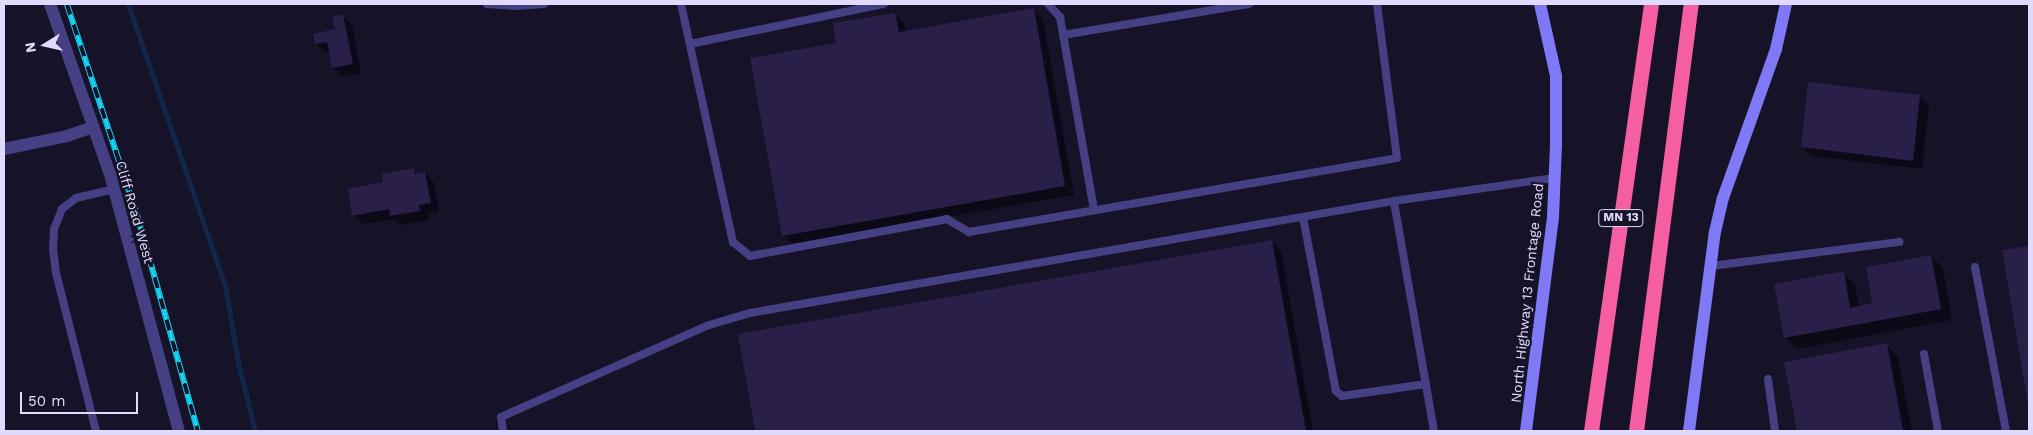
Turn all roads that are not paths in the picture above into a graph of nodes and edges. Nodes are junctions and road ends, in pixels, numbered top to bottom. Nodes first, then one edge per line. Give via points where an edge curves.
1 (50, 4) edge
2 (487, 4) edge
3 (532, 4) edge
4 (544, 4) edge
5 (681, 4) edge
6 (884, 4) edge
7 (1048, 4) edge
8 (1249, 4) edge
9 (1377, 4) edge
10 (1651, 4) edge
11 (1691, 4) edge
12 (1701, 4) edge
13 (1786, 4) edge
14 (1541, 6) edge
15 (1063, 35) junction
16 (690, 44) junction
17 (1681, 81) junction
18 (93, 127) junction
19 (4, 148) edge
20 (1554, 178) junction
21 (114, 189) junction
22 (1394, 201) junction
23 (1094, 210) junction
24 (1303, 217) junction
25 (1899, 242) dead end
26 (1711, 266) junction
27 (1975, 267) dead end
28 (1924, 354) dead end
29 (1768, 379) dead end
30 (1426, 384) junction
31 (96, 431) edge
32 (179, 431) edge
33 (503, 431) edge
34 (1434, 431) edge
35 (1526, 431) edge
36 (1591, 431) edge
37 (1636, 431) edge
38 (1690, 431) edge
39 (1775, 431) edge
40 (1938, 431) edge
41 (2006, 431) edge

1 - 18 street, Cliff Road West
2 - 3 lane
3 - 4 lane
5 - 16 lane
6 - 16 lane
7 - 15 lane via 1060,17
8 - 15 lane
9 - 23 lane via 1397,158
10 - 36 highway, MN 13
11 - 17 highway, MN 13
12 - 17 highway
13 - 26 street via 1776,49 1723,198
14 - 20 street, North Highway 13 Frontage Road via 1556,76
15 - 23 lane
16 - 23 lane via 733,242 750,256 947,218 969,232
17 - 37 highway, MN 13
18 - 19 street via 68,136
18 - 21 street, Cliff Road West
20 - 22 lane
20 - 35 street, North Highway 13 Frontage Road via 1553,217
21 - 31 lane via 76,198 62,209 54,229 56,274
21 - 32 street, Cliff Road West
22 - 24 lane
22 - 30 lane
24 - 30 lane via 1336,390 1342,396
24 - 33 lane via 750,313 709,325 501,417
25 - 26 lane
26 - 38 street
27 - 41 lane
28 - 40 lane
29 - 39 lane
30 - 34 lane

